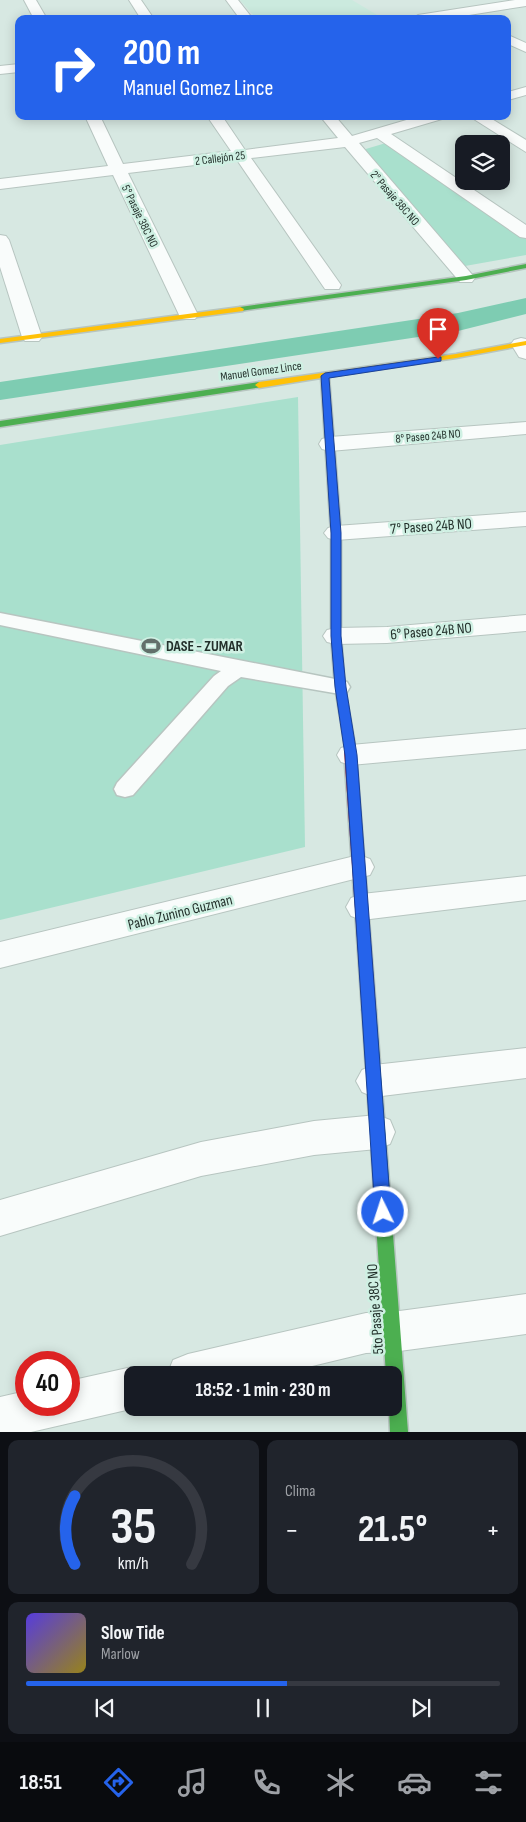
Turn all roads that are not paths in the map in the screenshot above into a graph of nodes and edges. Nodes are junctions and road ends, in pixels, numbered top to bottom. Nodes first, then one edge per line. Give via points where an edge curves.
1 (30, 0) edge
2 (135, 0) edge
3 (232, 0) edge
4 (526, 2) edge
5 (421, 4) dead end
6 (39, 15) edge
7 (145, 15) edge
8 (244, 15) edge
9 (444, 15) joint
10 (15, 68) edge
11 (0, 70) edge
12 (526, 91) edge
13 (511, 95) edge
14 (94, 120) edge
15 (217, 120) edge
16 (330, 120) edge
17 (423, 120) edge
18 (482, 120) edge
19 (380, 132) junction
20 (347, 142) junction
21 (526, 147) edge
22 (241, 155) junction
23 (118, 169) junction
24 (0, 184) edge
25 (526, 233) edge
26 (2, 252) edge
27 (526, 266) edge
28 (466, 278) junction
29 (332, 285) dead end
30 (188, 315) junction
31 (32, 337) junction
32 (0, 341) edge
33 (524, 347) edge
34 (325, 376) junction
35 (0, 424) edge
36 (526, 428) edge
37 (330, 444) junction
38 (526, 519) edge
39 (336, 533) junction
40 (0, 619) edge
41 (526, 623) edge
42 (336, 636) junction
43 (245, 670) junction
44 (340, 687) junction
45 (526, 739) edge
46 (351, 755) junction
47 (126, 789) dead end
48 (359, 867) junction
49 (526, 888) edge
50 (362, 907) junction
51 (0, 956) edge
52 (526, 1063) edge
53 (374, 1081) junction
54 (377, 1132) junction
55 (0, 1218) edge
56 (526, 1314) edge
57 (392, 1332) junction
58 (226, 1366) edge
59 (124, 1390) edge
60 (80, 1400) edge
61 (15, 1415) edge
62 (0, 1418) edge
63 (398, 1432) edge

1 - 6 street
2 - 7 street
3 - 8 street
4 - 9 street
5 - 9 street
10 - 11 street
12 - 13 street
14 - 23 street, 5° Pasaje 38C NO
15 - 22 street
16 - 20 street, 2° Pasaje 38C NO
17 - 19 street, 2 Callejón 25
18 - 21 street
19 - 20 street, 2 Callejón 25
19 - 25 street
20 - 22 street, 2 Callejón 25
20 - 28 street, 2° Pasaje 38C NO
22 - 23 street, 2 Callejón 25
22 - 29 street
23 - 24 street, 2 Callejón 25
23 - 30 street, 5° Pasaje 38C NO
26 - 31 street
27 - 28 main road
28 - 30 main road
30 - 31 main road
31 - 32 main road
33 - 34 main road, Manuel Gomez Lince
34 - 35 main road, Manuel Gomez Lince
34 - 37 main road, 5to Pasaje 38C NO
36 - 37 street, 8° Paseo 24B NO
37 - 39 main road, 5to Pasaje 38C NO
38 - 39 street, 7° Paseo 24B NO
39 - 42 main road, 5to Pasaje 38C NO
40 - 43 lane
41 - 42 street, 6° Paseo 24B NO
42 - 44 main road, 5to Pasaje 38C NO
43 - 44 lane
43 - 47 lane via 235,671 221,680
44 - 46 main road, 5to Pasaje 38C NO
45 - 46 street
46 - 48 main road, 5to Pasaje 38C NO
48 - 50 main road, 5to Pasaje 38C NO
48 - 51 street, Pablo Zunino Guzman
49 - 50 street
50 - 53 main road, 5to Pasaje 38C NO
52 - 53 street
53 - 54 main road, 5to Pasaje 38C NO
54 - 55 street via 314,1138 201,1159
54 - 57 main road, 5to Pasaje 38C NO
56 - 57 street
57 - 58 street via 366,1333
57 - 63 main road, 5to Pasaje 38C NO
59 - 60 street
61 - 62 street

